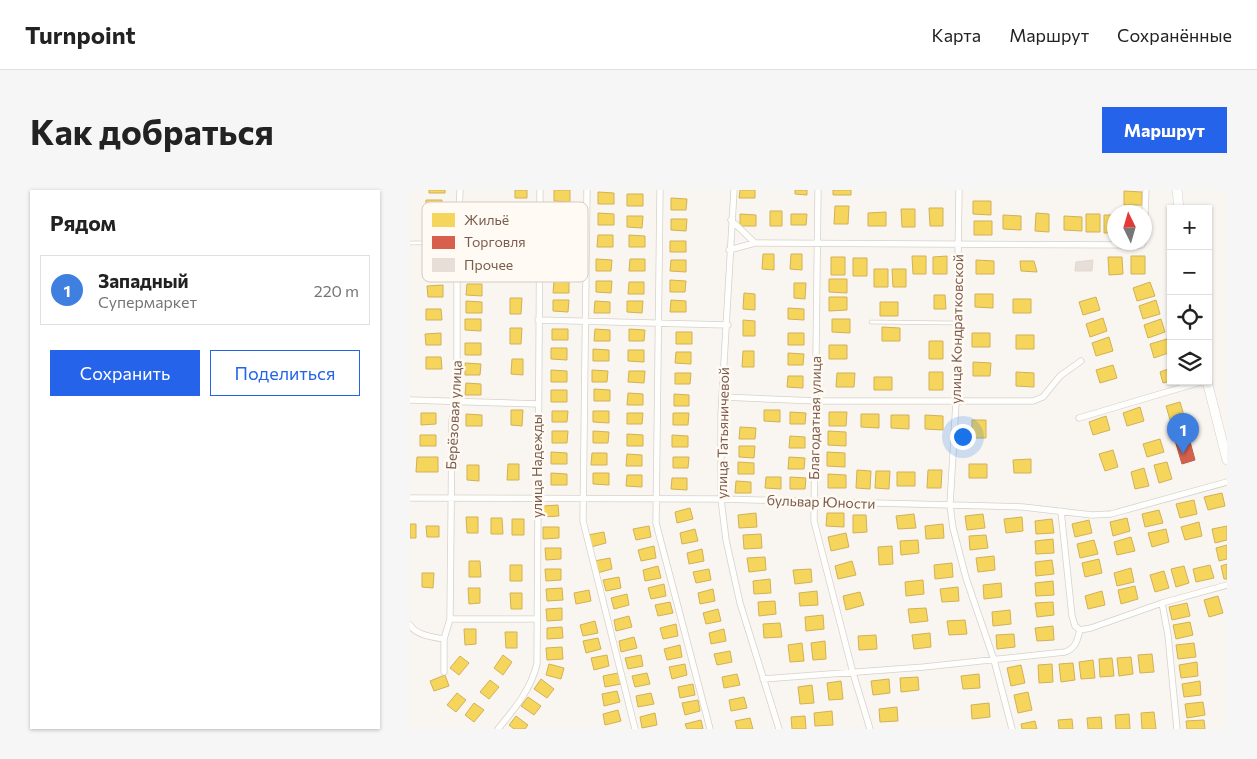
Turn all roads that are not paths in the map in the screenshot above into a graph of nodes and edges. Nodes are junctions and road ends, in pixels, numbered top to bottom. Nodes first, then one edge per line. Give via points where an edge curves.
1 (660, 190) edge
2 (734, 190) edge
3 (818, 190) edge
4 (958, 190) edge
5 (1146, 190) edge
6 (1177, 190) edge
7 (1145, 205) edge
8 (1179, 205) edge
9 (731, 220) junction
10 (755, 243) junction
11 (958, 243) junction
12 (817, 245) junction
13 (1107, 245) edge
14 (729, 250) junction
15 (458, 282) edge
16 (539, 282) edge
17 (586, 282) edge
18 (538, 320) junction
19 (586, 322) junction
20 (871, 322) dead end
21 (659, 323) junction
22 (956, 323) junction
23 (728, 325) junction
24 (1081, 361) dead end
25 (1190, 385) edge
26 (1208, 385) edge
27 (722, 397) junction
28 (410, 400) edge
29 (457, 400) junction
30 (817, 401) junction
31 (956, 402) junction
32 (538, 404) junction
33 (1079, 418) dead end
34 (1227, 460) edge
35 (1227, 482) edge
36 (536, 497) junction
37 (410, 498) edge
38 (450, 498) junction
39 (583, 498) junction
40 (656, 499) junction
41 (721, 499) junction
42 (813, 502) junction
43 (950, 505) junction
44 (1061, 511) junction
45 (1227, 585) edge
46 (1162, 602) junction
47 (450, 619) junction
48 (537, 619) junction
49 (410, 625) edge
50 (1080, 630) junction
51 (444, 639) junction
52 (994, 660) junction
53 (444, 672) dead end
54 (853, 673) junction
55 (763, 679) junction
56 (498, 729) edge
57 (635, 729) edge
58 (710, 729) edge
59 (779, 729) edge
60 (870, 729) edge
61 (1012, 729) edge
62 (1177, 729) edge

1 - 21 street
2 - 9 street, улица Татьяничевой
3 - 12 street, Благодатная улица
4 - 11 street, улица Кондратковской
5 - 7 street
6 - 8 main road
9 - 10 street
9 - 14 street, улица Татьяничевой
10 - 12 street
10 - 14 street
11 - 12 street
11 - 13 street
11 - 22 street, улица Кондратковской
12 - 30 street, Благодатная улица
14 - 23 street, улица Татьяничевой
15 - 29 street, Берёзовая улица
16 - 18 street, улица Надежды
17 - 19 street
18 - 19 street
18 - 32 street, улица Надежды
19 - 21 street
19 - 39 street
20 - 22 lane
21 - 23 street
21 - 40 street
22 - 31 street, улица Кондратковской
23 - 27 street, улица Татьяничевой
24 - 31 street via 1060,376 1043,397 1033,401
25 - 33 street
26 - 34 main road
27 - 30 street
27 - 41 street, улица Татьяничевой
28 - 29 street
29 - 32 street
29 - 38 street, Берёзовая улица via 452,420
30 - 31 street
30 - 42 street, Благодатная улица
31 - 43 street, улица Кондратковской
32 - 36 street, улица Надежды
35 - 44 street, бульвар Юности via 1111,514
36 - 38 street, бульвар Юности
36 - 39 street, бульвар Юности
36 - 48 street, улица Надежды
37 - 38 street, бульвар Юности
38 - 47 street, Берёзовая улица
39 - 40 street, бульвар Юности
39 - 57 street via 584,531
40 - 41 street, бульвар Юности
40 - 58 street via 656,523
41 - 42 street, бульвар Юности
41 - 55 street, улица Татьяничевой via 740,603
42 - 43 street, бульвар Юности
42 - 54 street, Благодатная улица via 814,521
43 - 44 street, бульвар Юности
43 - 52 street, улица Кондратковской via 966,578
44 - 50 street via 1072,616
45 - 46 street
46 - 50 street
46 - 62 street
47 - 48 street
47 - 51 street, Берёзовая улица
48 - 56 street, улица Надежды via 537,664 533,680 524,698
49 - 51 street via 422,634
50 - 52 street via 1071,650
51 - 53 street, Берёзовая улица
52 - 54 street
52 - 61 street, улица Кондратковской
54 - 55 street
54 - 60 street, Благодатная улица
55 - 59 street, улица Татьяничевой

